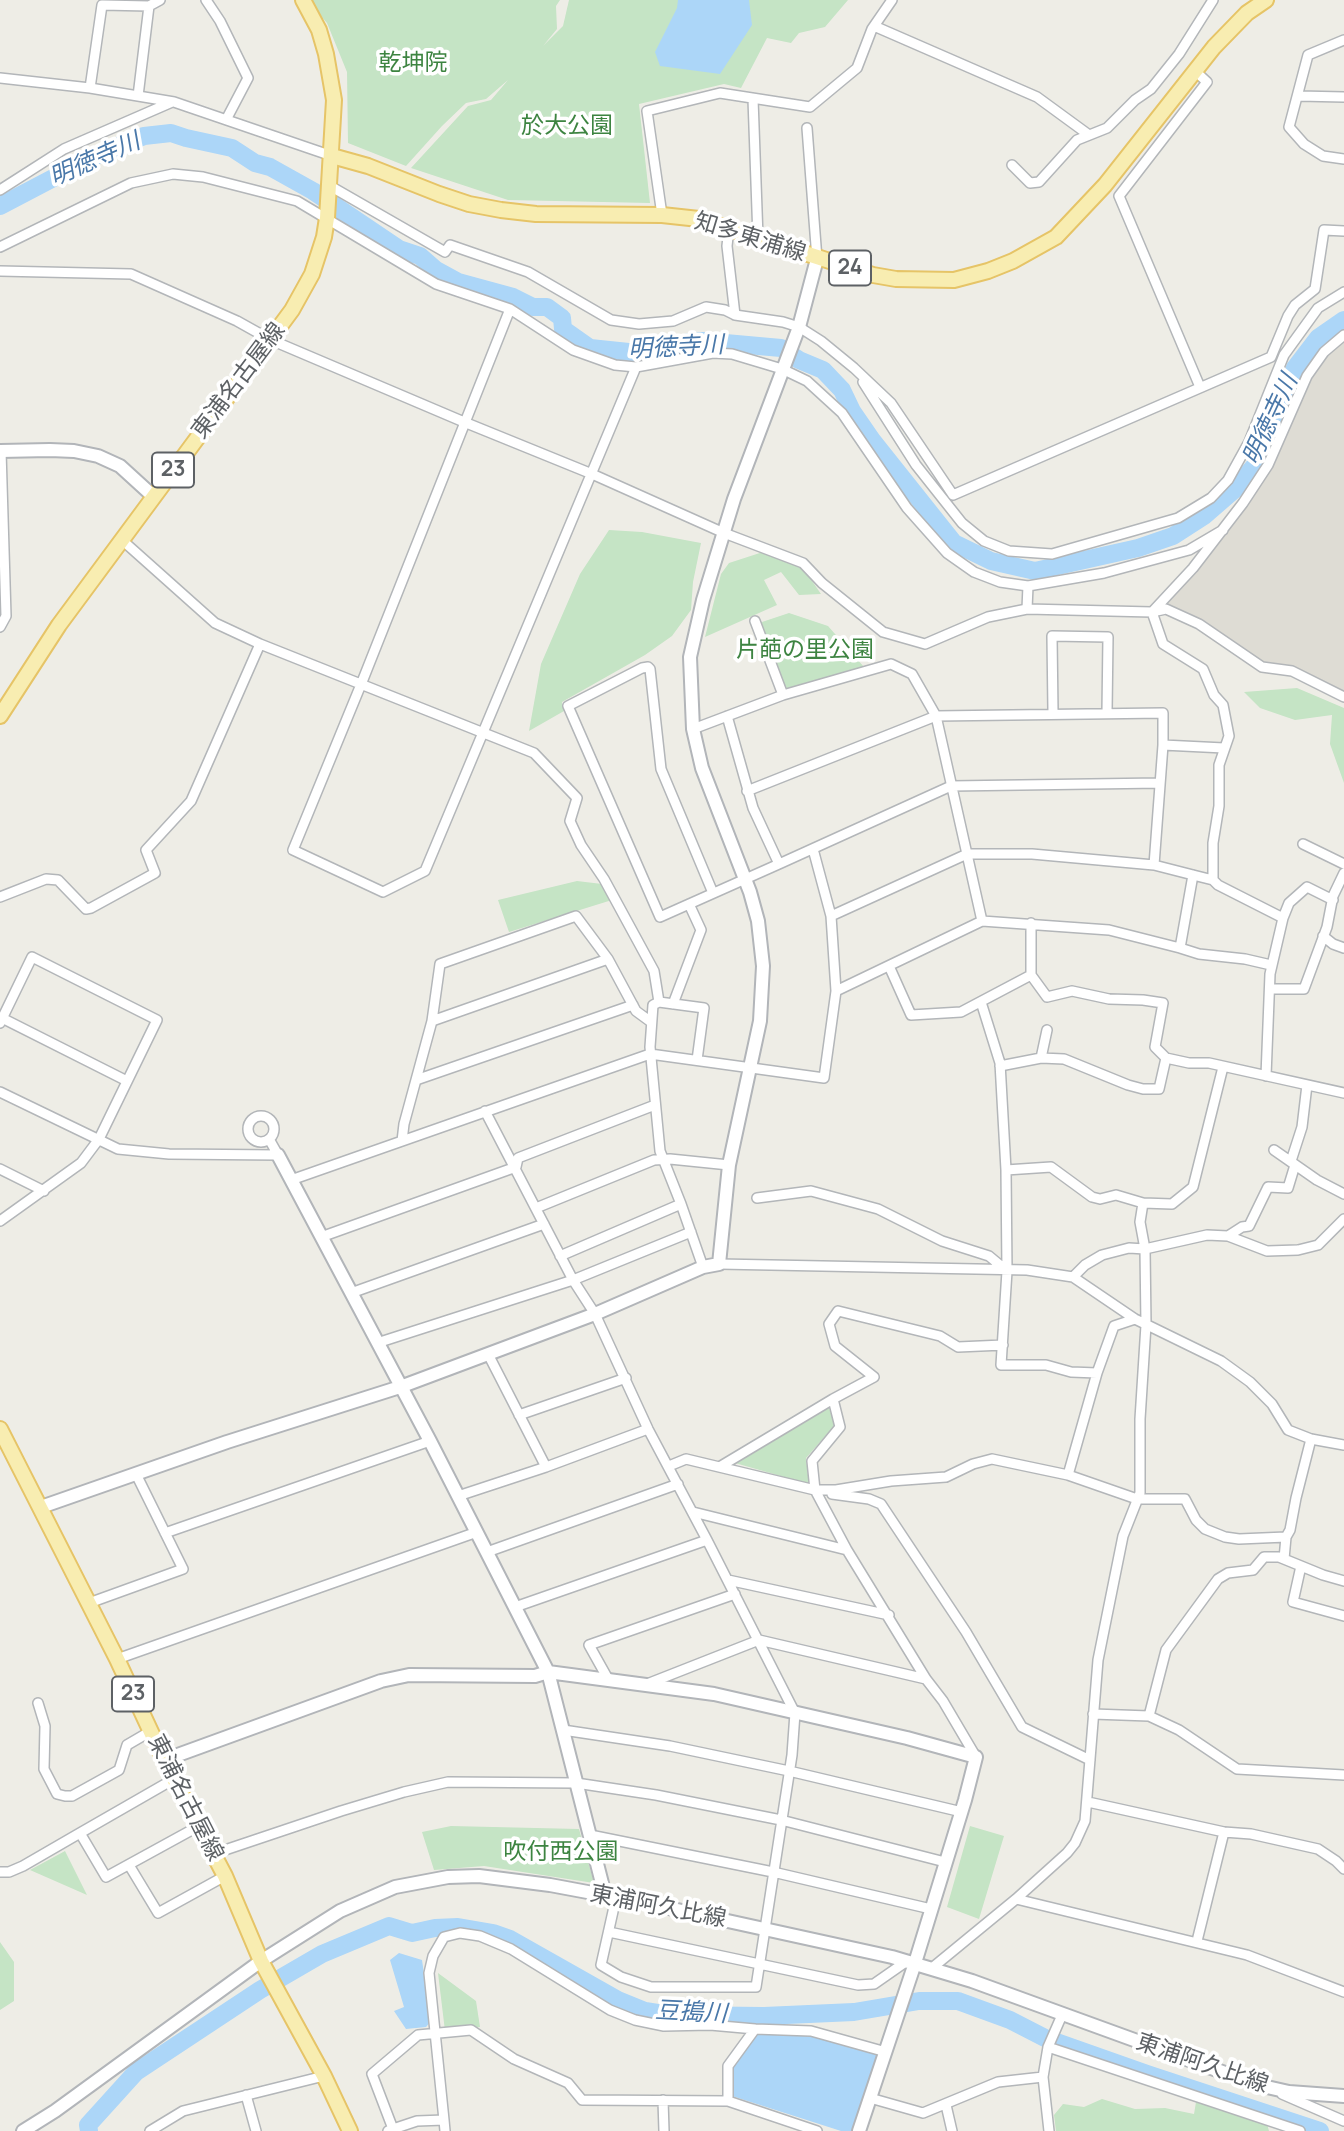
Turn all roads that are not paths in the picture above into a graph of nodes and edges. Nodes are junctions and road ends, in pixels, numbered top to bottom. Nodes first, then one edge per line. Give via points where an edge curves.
1 (160, 0) edge
2 (206, 0) edge
3 (303, 0) edge
4 (892, 0) edge
5 (1213, 0) edge
6 (1266, 0) edge
7 (149, 6) junction
8 (874, 26) junction
9 (1344, 40) edge
10 (1194, 70) junction
11 (0, 78) edge
12 (90, 88) junction
13 (138, 96) junction
14 (1299, 96) junction
15 (1344, 97) edge
16 (753, 99) junction
17 (174, 102) junction
18 (227, 118) junction
19 (807, 128) dead end
20 (1089, 135) junction
21 (332, 156) junction
22 (1344, 159) edge
23 (1012, 165) dead end
24 (330, 186) junction
25 (0, 190) edge
26 (662, 215) junction
27 (327, 217) junction
28 (729, 228) junction
29 (1344, 231) edge
30 (758, 238) junction
31 (0, 247) edge
32 (817, 259) junction
33 (0, 271) edge
34 (1344, 292) edge
35 (510, 309) junction
36 (735, 315) junction
37 (799, 327) junction
38 (1344, 335) edge
39 (271, 340) junction
40 (636, 367) junction
41 (854, 368) junction
42 (782, 369) junction
43 (1200, 387) junction
44 (464, 422) junction
45 (1, 451) edge
46 (592, 474) junction
47 (154, 497) junction
48 (1223, 530) junction
49 (724, 533) junction
50 (122, 540) junction
51 (1028, 586) junction
52 (1027, 609) junction
53 (1152, 612) junction
54 (755, 621) dead end
55 (0, 627) edge
56 (260, 643) junction
57 (362, 682) junction
58 (783, 695) junction
59 (1344, 697) edge
60 (1053, 712) junction
61 (1107, 712) junction
62 (0, 716) edge
63 (727, 716) junction
64 (936, 716) junction
65 (693, 729) junction
66 (483, 732) junction
67 (1163, 745) junction
68 (1224, 748) junction
69 (1160, 783) junction
70 (951, 786) junction
71 (747, 790) junction
72 (1303, 844) dead end
73 (813, 849) junction
74 (967, 854) junction
75 (779, 864) junction
76 (1344, 864) edge
77 (1154, 866) junction
78 (1344, 873) edge
79 (1193, 875) junction
80 (745, 878) junction
81 (1213, 880) junction
82 (713, 893) junction
83 (0, 897) edge
84 (1333, 900) junction
85 (689, 904) junction
86 (831, 916) junction
87 (1283, 918) junction
88 (982, 921) junction
89 (1031, 923) junction
90 (1323, 936) junction
91 (1180, 948) junction
92 (1344, 948) edge
93 (608, 959) junction
94 (1271, 965) junction
95 (889, 967) junction
96 (1031, 975) junction
97 (1270, 989) junction
98 (836, 991) junction
99 (659, 1002) junction
100 (981, 1002) junction
101 (633, 1004) junction
102 (673, 1004) junction
103 (1, 1021) edge
104 (432, 1021) junction
105 (651, 1022) junction
106 (1047, 1030) dead end
107 (650, 1054) junction
108 (1041, 1058) junction
109 (1166, 1058) junction
110 (697, 1060) junction
111 (1000, 1066) junction
112 (749, 1068) junction
113 (1223, 1068) junction
114 (1266, 1076) junction
115 (416, 1080) junction
116 (127, 1082) junction
117 (1307, 1085) junction
118 (0, 1093) edge
119 (1344, 1093) edge
120 (655, 1105) junction
121 (485, 1111) junction
122 (99, 1139) junction
123 (269, 1139) dead end
124 (402, 1141) junction
125 (1274, 1150) dead end
126 (278, 1155) junction
127 (663, 1159) junction
128 (1293, 1163) junction
129 (729, 1165) junction
130 (516, 1167) junction
131 (0, 1169) edge
132 (1006, 1170) junction
133 (291, 1180) junction
134 (44, 1191) junction
135 (1344, 1194) edge
136 (757, 1198) dead end
137 (681, 1203) junction
138 (1143, 1203) junction
139 (536, 1208) junction
140 (1344, 1219) edge
141 (0, 1221) edge
142 (544, 1224) junction
143 (691, 1232) junction
144 (1228, 1236) junction
145 (321, 1237) junction
146 (1145, 1249) junction
147 (561, 1256) junction
148 (719, 1264) junction
149 (703, 1268) junction
150 (1007, 1271) junction
151 (1073, 1277) junction
152 (573, 1280) junction
153 (351, 1293) junction
154 (595, 1314) junction
155 (1135, 1319) junction
156 (1146, 1325) junction
157 (377, 1343) junction
158 (1003, 1345) junction
159 (488, 1354) junction
160 (1097, 1373) junction
161 (626, 1378) junction
162 (400, 1387) junction
163 (833, 1399) junction
164 (519, 1415) junction
165 (0, 1429) edge
166 (648, 1429) junction
167 (1311, 1439) junction
168 (430, 1441) junction
169 (1344, 1443) edge
170 (669, 1465) junction
171 (721, 1466) junction
172 (546, 1467) junction
173 (136, 1474) junction
174 (1069, 1475) junction
175 (678, 1484) junction
176 (815, 1490) junction
177 (458, 1496) junction
178 (853, 1497) junction
179 (1137, 1499) junction
180 (822, 1503) junction
181 (41, 1507) junction
182 (693, 1512) junction
183 (477, 1532) junction
184 (165, 1533) junction
185 (1286, 1537) junction
186 (707, 1540) junction
187 (847, 1550) junction
188 (487, 1552) junction
189 (1284, 1559) junction
190 (1301, 1566) junction
191 (728, 1580) junction
192 (1344, 1581) edge
193 (735, 1594) junction
194 (89, 1602) junction
195 (515, 1607) junction
196 (889, 1615) junction
197 (1344, 1616) edge
198 (759, 1640) junction
199 (117, 1659) junction
200 (548, 1672) junction
201 (608, 1679) junction
202 (926, 1679) junction
203 (645, 1684) junction
204 (38, 1703) dead end
205 (795, 1713) junction
206 (1093, 1714) junction
207 (1149, 1716) junction
208 (563, 1730) junction
209 (150, 1731) junction
210 (976, 1757) junction
211 (164, 1760) junction
212 (1090, 1760) junction
213 (789, 1770) junction
214 (1344, 1775) edge
215 (174, 1779) junction
216 (576, 1783) junction
217 (1088, 1802) junction
218 (962, 1812) junction
219 (781, 1820) junction
220 (199, 1826) junction
221 (1224, 1832) junction
222 (80, 1833) junction
223 (590, 1835) junction
224 (213, 1854) junction
225 (945, 1862) junction
226 (129, 1864) junction
227 (1344, 1869) edge
228 (0, 1872) edge
229 (773, 1872) junction
230 (225, 1876) junction
231 (611, 1897) junction
232 (1016, 1899) junction
233 (931, 1909) junction
234 (765, 1928) junction
235 (609, 1932) junction
236 (1197, 1941) junction
237 (261, 1961) junction
238 (760, 1964) junction
239 (912, 1964) junction
240 (932, 1968) junction
241 (1344, 1992) edge
242 (1061, 2019) junction
243 (755, 2029) junction
244 (434, 2034) junction
245 (1048, 2047) junction
246 (886, 2052) junction
247 (324, 2076) junction
248 (1043, 2077) junction
249 (1270, 2087) junction
250 (246, 2095) junction
251 (1344, 2096) edge
252 (870, 2098) junction
253 (663, 2100) junction
254 (728, 2101) junction
255 (946, 2105) junction
256 (444, 2120) junction
257 (1344, 2121) edge
258 (39, 2127) edge
259 (391, 2130) edge
260 (23, 2131) edge
261 (150, 2131) edge
262 (256, 2131) edge
263 (350, 2131) edge
264 (446, 2131) edge
265 (664, 2131) edge
266 (817, 2131) edge
267 (859, 2131) edge
268 (952, 2131) edge
269 (1049, 2131) edge
270 (1300, 2131) edge

1 - 7 street
2 - 18 street via 248,78
3 - 21 main road, 東浦名古屋線 / 23 via 319,30 330,76
4 - 8 street
5 - 20 street via 1151,89 1107,128
6 - 10 main road, 知多東浦線 / 24 via 1247,13
7 - 12 street via 102,5
7 - 13 street
8 - 16 street via 857,68 818,103 810,107
8 - 20 street via 1037,97
9 - 14 street via 1308,55
10 - 32 main road, 知多東浦線 / 24 via 1105,185 1056,237 1036,250 954,280 896,279
10 - 43 street via 1207,82 1119,196
11 - 12 street
12 - 13 street
13 - 17 street
14 - 15 street
14 - 22 street via 1289,127 1323,156
16 - 26 street via 720,93 647,111
16 - 30 street
17 - 18 street
17 - 25 street via 64,149
18 - 21 street
19 - 32 street
20 - 23 street via 1077,140 1038,182 1030,183
21 - 24 main road, 東浦名古屋線 / 23
21 - 26 main road, 知多東浦線 / 24 via 469,204 501,210
24 - 27 main road, 東浦名古屋線 / 23
24 - 36 street via 444,252 450,245 528,272 611,320 639,324 673,321 706,307
26 - 28 main road, 知多東浦線 / 24
27 - 31 street via 297,201 204,177 173,174 131,183
27 - 35 street via 436,284
27 - 39 main road, 東浦名古屋線 / 23 via 312,274
28 - 30 main road, 知多東浦線 / 24
28 - 36 street
29 - 43 street via 1324,230 1315,289 1288,316 1271,357
30 - 32 main road, 知多東浦線 / 24
32 - 37 street
33 - 39 street via 131,274
34 - 41 street via 1318,308 1284,355 1249,442 1228,480 1211,498 1178,518 1052,554 1009,551 984,541 962,523 916,465
35 - 40 street via 573,350 615,365
35 - 44 street
36 - 37 street
37 - 41 street
37 - 42 street
38 - 48 street via 1307,376 1268,465
39 - 44 street
39 - 47 main road, 東浦名古屋線 / 23
40 - 42 street via 732,354
40 - 46 street
41 - 43 street via 891,403 953,495
42 - 49 street
42 - 51 street via 807,381 842,413 907,509 947,553 1000,582
44 - 46 street
44 - 57 street
45 - 47 street via 74,451 98,456 120,466
45 - 55 street via 6,617
46 - 49 street
46 - 66 street
47 - 50 main road, 東浦名古屋線 / 23
48 - 51 street via 1189,550 1104,573
48 - 53 street
49 - 52 street via 803,563 883,632 901,638 925,643 988,617
49 - 65 street via 690,657
50 - 56 street via 215,623
50 - 62 main road, 東浦名古屋線 / 23
51 - 52 street
52 - 53 street
53 - 59 street via 1166,609 1199,624 1262,667 1292,671
53 - 68 street via 1163,644 1203,669 1223,705 1229,736
54 - 58 street
56 - 57 street
56 - 83 street via 191,800 146,849 155,873 86,909 58,880 46,879
57 - 66 street
57 - 66 street via 293,850 383,892 425,871
58 - 63 street
58 - 64 street via 891,664 912,674
60 - 61 street
60 - 61 street via 1052,636 1108,636
60 - 64 street
61 - 67 street via 1163,713
63 - 65 street
63 - 71 street
64 - 70 street
64 - 71 street
65 - 80 street via 702,768
66 - 99 street via 534,752 577,798 570,821 654,971
67 - 68 street
67 - 69 street
68 - 81 street via 1219,765
69 - 70 street
69 - 77 street
70 - 73 street
70 - 74 street
71 - 75 street
72 - 76 street
73 - 75 street
73 - 86 street
74 - 77 street via 1032,854
74 - 86 street
74 - 88 street
75 - 80 street
77 - 79 street
78 - 84 street
79 - 81 street
79 - 91 street
80 - 82 street
80 - 112 street via 758,921 763,966 760,1021
81 - 87 street
82 - 85 street
82 - 85 street via 661,769 650,669 642,668 568,706 660,917
84 - 87 street via 1307,887 1289,903
84 - 90 street
85 - 102 street via 701,930
86 - 98 street
87 - 94 street
88 - 89 street
88 - 95 street
89 - 91 street via 1109,930
89 - 96 street
90 - 92 street
90 - 97 street via 1304,989
91 - 94 street
93 - 101 street
93 - 104 street
93 - 104 street via 576,916 514,937 440,964
94 - 97 street
95 - 98 street
95 - 100 street via 911,1015 961,1012
96 - 100 street
96 - 109 street via 1047,997 1072,991 1163,1003 1155,1046
97 - 114 street
98 - 112 street via 824,1079
99 - 102 street
99 - 105 street via 653,1005
100 - 111 street
101 - 105 street
101 - 115 street
102 - 110 street via 705,1008
103 - 116 street
103 - 116 street via 32,957 157,1020
104 - 115 street
105 - 107 street
106 - 108 street
107 - 110 street
107 - 120 street
107 - 121 street
108 - 109 street via 1064,1059 1128,1085 1159,1089
108 - 111 street
109 - 113 street
110 - 112 street
111 - 132 street
112 - 129 street
113 - 114 street
113 - 138 street via 1192,1190 1172,1204
114 - 117 street
115 - 124 street
116 - 122 street
117 - 119 street
117 - 128 street via 1303,1128
118 - 122 street
120 - 127 street
120 - 130 street via 518,1157
121 - 124 street
121 - 130 street
122 - 126 street via 118,1149 169,1154
122 - 134 street via 81,1163
123 - 126 street
124 - 133 street
125 - 128 street
126 - 133 street
127 - 129 street
127 - 137 street
127 - 139 street
128 - 135 street
128 - 144 street via 1288,1188 1268,1187 1249,1226
129 - 148 street
130 - 139 street
130 - 145 street
131 - 134 street
132 - 138 street via 1051,1167 1092,1197 1115,1195
132 - 150 street
133 - 145 street
134 - 141 street
136 - 150 street via 811,1191 878,1209 942,1241 989,1255
137 - 143 street
137 - 147 street
138 - 146 street via 1140,1222
139 - 142 street
140 - 144 street via 1318,1245 1297,1250 1267,1251
142 - 147 street
142 - 153 street
143 - 149 street
143 - 152 street
144 - 146 street via 1207,1235
145 - 153 street
146 - 151 street via 1102,1255
146 - 156 street
147 - 152 street
148 - 149 street
148 - 150 street
149 - 154 street
150 - 151 street
150 - 158 street
151 - 155 street
152 - 154 street
152 - 157 street
153 - 157 street
154 - 159 street
154 - 161 street
155 - 156 street
155 - 160 street via 1114,1326
156 - 167 street via 1221,1360 1272,1404 1288,1430
156 - 179 street
157 - 162 street
158 - 160 street via 1001,1365 1046,1365 1071,1373
158 - 163 street via 958,1347 940,1336 838,1311 829,1324 835,1346 874,1377
159 - 162 street
159 - 164 street
160 - 174 street
161 - 164 street
161 - 166 street
162 - 168 street
162 - 173 street
163 - 171 street
163 - 176 street via 840,1427 812,1461
164 - 172 street
165 - 181 main road, 東浦名古屋線 / 23
166 - 170 street
166 - 172 street
167 - 169 street
167 - 185 street
168 - 177 street
168 - 184 street
170 - 171 street via 686,1458
170 - 175 street
171 - 176 street
172 - 177 street
173 - 181 street
173 - 184 street
174 - 176 street via 992,1459 946,1477
174 - 179 street
175 - 182 street
175 - 188 street
176 - 178 street
176 - 180 street
177 - 183 street
178 - 180 street
178 - 212 street via 881,1504 1022,1727
179 - 185 street via 1185,1499 1205,1529 1225,1537
179 - 206 street via 1109,1606
180 - 187 street
181 - 194 main road, 東浦名古屋線 / 23
182 - 186 street
182 - 187 street
183 - 188 street
183 - 199 street
184 - 194 street via 183,1569
185 - 189 street
186 - 191 street
186 - 195 street
187 - 196 street
188 - 195 street
189 - 190 street
189 - 207 street via 1264,1557 1253,1570 1218,1579 1166,1650
190 - 192 street
190 - 197 street via 1293,1602
191 - 193 street
191 - 196 street
193 - 198 street
193 - 201 street via 589,1645
194 - 199 main road, 東浦名古屋線 / 23
195 - 200 street
196 - 202 street
198 - 202 street
198 - 203 street
198 - 205 street
199 - 209 main road, 東浦名古屋線 / 23
200 - 201 street
200 - 208 street
200 - 211 street via 535,1676 409,1675 381,1681
201 - 203 street
202 - 210 street
203 - 205 street
204 - 209 street via 45,1726 44,1769 57,1794 65,1796 118,1769 127,1745
205 - 210 street
205 - 213 street
206 - 207 street
206 - 212 street
207 - 214 street via 1237,1769
208 - 213 street
208 - 216 street
209 - 211 main road, 東浦名古屋線 / 23
210 - 218 street
211 - 215 main road, 東浦名古屋線 / 23
212 - 217 street
213 - 218 street
213 - 219 street
215 - 220 main road, 東浦名古屋線 / 23
215 - 222 street
216 - 219 street
216 - 223 street
216 - 224 street via 448,1782 341,1811
217 - 221 street
217 - 232 street via 1075,1843
218 - 225 street
219 - 225 street
219 - 229 street
220 - 224 main road, 東浦名古屋線 / 23
220 - 226 street
221 - 227 street via 1318,1849
221 - 236 street
222 - 226 street via 106,1877
222 - 228 street via 23,1866
223 - 229 street
223 - 231 street
224 - 230 main road, 東浦名古屋線 / 23
225 - 233 street
226 - 230 street via 158,1913
229 - 233 street
229 - 234 street
230 - 237 main road, 東浦名古屋線 / 23
231 - 234 street, 東浦阿久比線
231 - 235 street
231 - 237 street, 東浦阿久比線 via 479,1876 419,1881 340,1910
232 - 236 street
232 - 240 street
233 - 239 street
234 - 238 street
234 - 239 street, 東浦阿久比線
235 - 238 street
235 - 238 street via 601,1965 651,1987 756,1987
236 - 241 street
237 - 247 main road, 東浦名古屋線 / 23
237 - 258 street, 東浦阿久比線
238 - 239 street via 858,1985 874,1984
239 - 240 street, 東浦阿久比線
239 - 246 street
240 - 242 street, 東浦阿久比線
242 - 245 street
242 - 249 street, 東浦阿久比線
243 - 244 street via 664,2026 635,2020 598,2003 511,1949 460,1933 444,1937 433,1956 429,1973
243 - 246 street via 811,2031
243 - 254 street via 728,2066
244 - 253 street via 471,2031 514,2059 568,2083 582,2100
244 - 256 street
244 - 259 street via 418,2035 372,2074
245 - 248 street
245 - 270 street
246 - 252 street
247 - 250 street
247 - 263 main road, 東浦名古屋線 / 23
248 - 255 street via 998,2082
248 - 269 street
249 - 251 street, 東浦阿久比線
249 - 257 street
250 - 261 street via 183,2111
250 - 262 street
252 - 255 street via 923,2113
252 - 267 street
253 - 254 street
253 - 265 street
254 - 266 street
255 - 268 street
256 - 259 street via 417,2121
256 - 264 street
258 - 260 street, 東浦阿久比線

